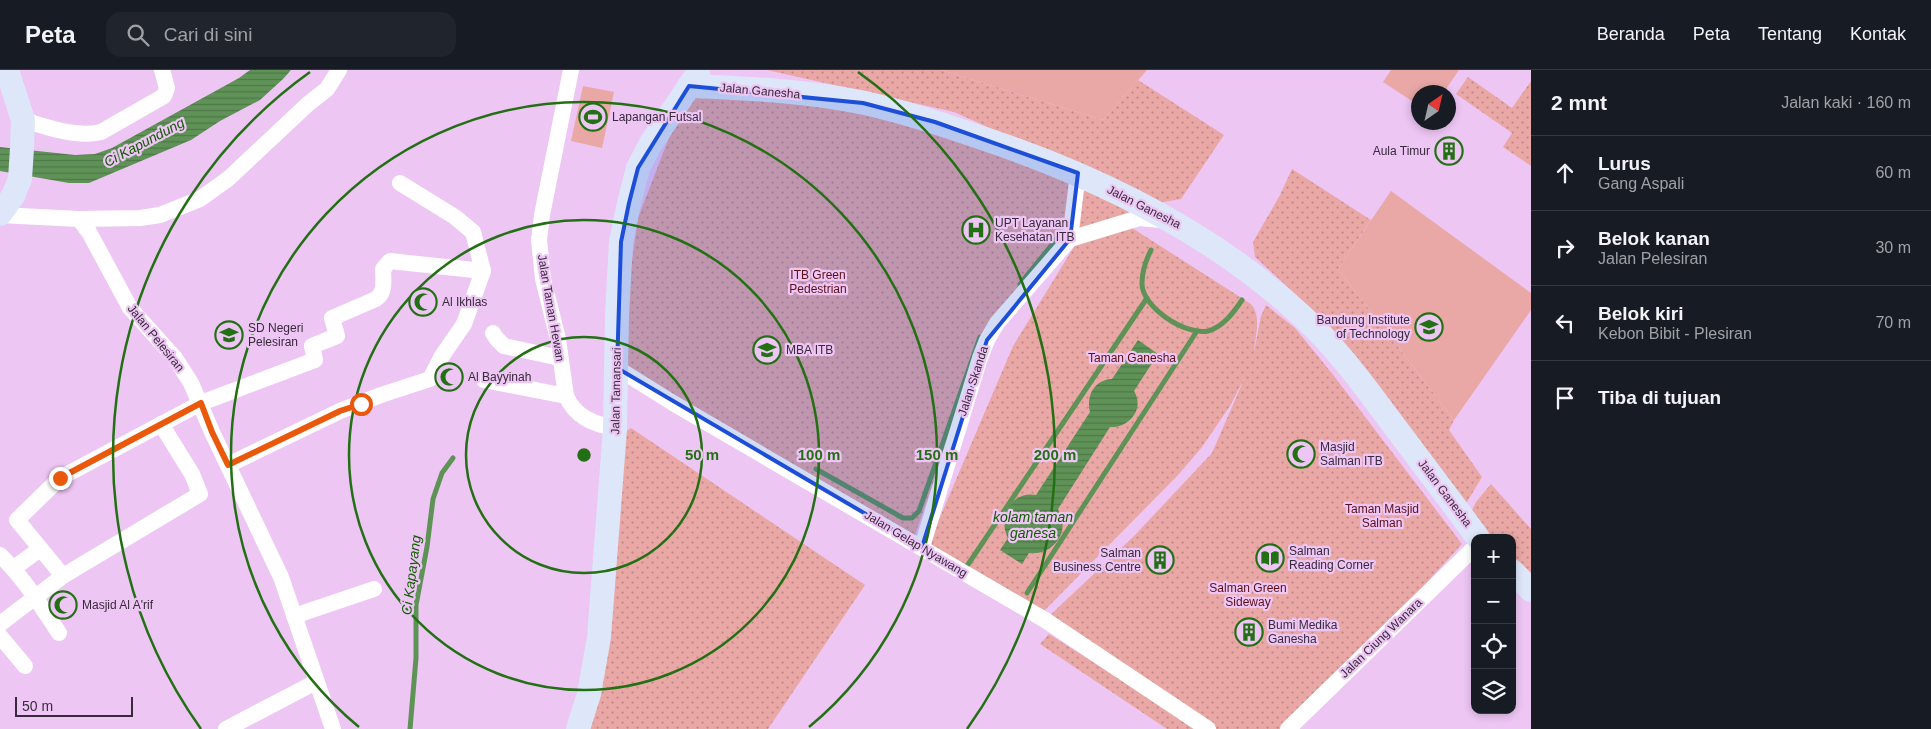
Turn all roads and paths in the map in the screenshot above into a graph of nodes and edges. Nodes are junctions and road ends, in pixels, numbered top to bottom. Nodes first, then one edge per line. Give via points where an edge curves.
1 (7, 70) edge
2 (162, 70) edge
3 (339, 70) edge
4 (570, 70) edge
5 (695, 78) edge
6 (23, 120) junction
7 (1078, 173) junction
8 (400, 183) dead end
9 (0, 214) edge
10 (79, 219) junction
11 (1172, 221) junction
12 (1070, 239) junction
13 (483, 271) junction
14 (493, 332) dead end
15 (560, 358) junction
16 (617, 368) junction
17 (484, 380) dead end
18 (566, 396) junction
19 (201, 403) junction
20 (162, 424) junction
21 (616, 429) junction
22 (228, 465) junction
23 (1475, 534) edge
24 (922, 547) junction
25 (40, 549) junction
26 (1471, 551) edge
27 (0, 555) edge
28 (14, 568) junction
29 (1516, 575) edge
30 (64, 576) junction
31 (374, 589) dead end
32 (1531, 590) edge
33 (36, 598) junction
34 (294, 616) junction
35 (0, 624) edge
36 (59, 633) dead end
37 (0, 636) edge
38 (25, 666) dead end
39 (316, 682) junction
40 (226, 729) edge
41 (333, 729) edge
42 (578, 729) edge
43 (1208, 729) edge
44 (1288, 729) edge

1 - 6 street
2 - 6 street via 167,88 164,96 101,132 90,135 71,133
3 - 10 street via 327,90 228,179 200,199 160,215
4 - 15 street, Jalan Taman Hewan via 539,240
5 - 7 street, Jalan Ganesha via 748,89 863,103 935,122
5 - 16 street, Jalan Tamansari via 646,152 630,196 621,242
6 - 9 street via 20,179
7 - 11 street, Jalan Ganesha
7 - 12 street
8 - 13 street via 473,232
9 - 10 street
10 - 19 street, Jalan Pelesiran via 130,308 175,358
11 - 12 street via 1139,218
11 - 23 street, Jalan Ganesha via 1243,266 1304,317 1336,351
12 - 24 street, Jalan Skanda via 986,340
13 - 19 street via 390,261 383,269 381,295 332,318 337,336 312,346 315,360
13 - 22 street via 464,324 430,379 340,411
14 - 15 street via 504,346
15 - 18 street, Jalan Taman Hewan
16 - 21 street, Jalan Tamansari
16 - 24 street, Jalan Gelap Nyawang
17 - 18 street
18 - 21 street, Jalan Taman Hewan via 578,414 596,425
19 - 20 street
19 - 22 street, Jalan Pelesiran
20 - 25 street via 60,478 18,518
20 - 30 street via 192,474 200,495
21 - 42 street, Jalan Tamansari via 599,637
22 - 34 street, Jalan Pelesiran via 281,577
24 - 43 street, Jalan Gelap Nyawang via 1045,620
25 - 28 street
25 - 30 street
26 - 44 street, Jalan Ciung Wanara
27 - 28 street
28 - 33 street
29 - 32 street
30 - 33 street
31 - 34 street
33 - 35 street
33 - 36 street
34 - 39 street, Jalan Pelesiran
37 - 38 street
39 - 40 street
39 - 41 street, Jalan Pelesiran

